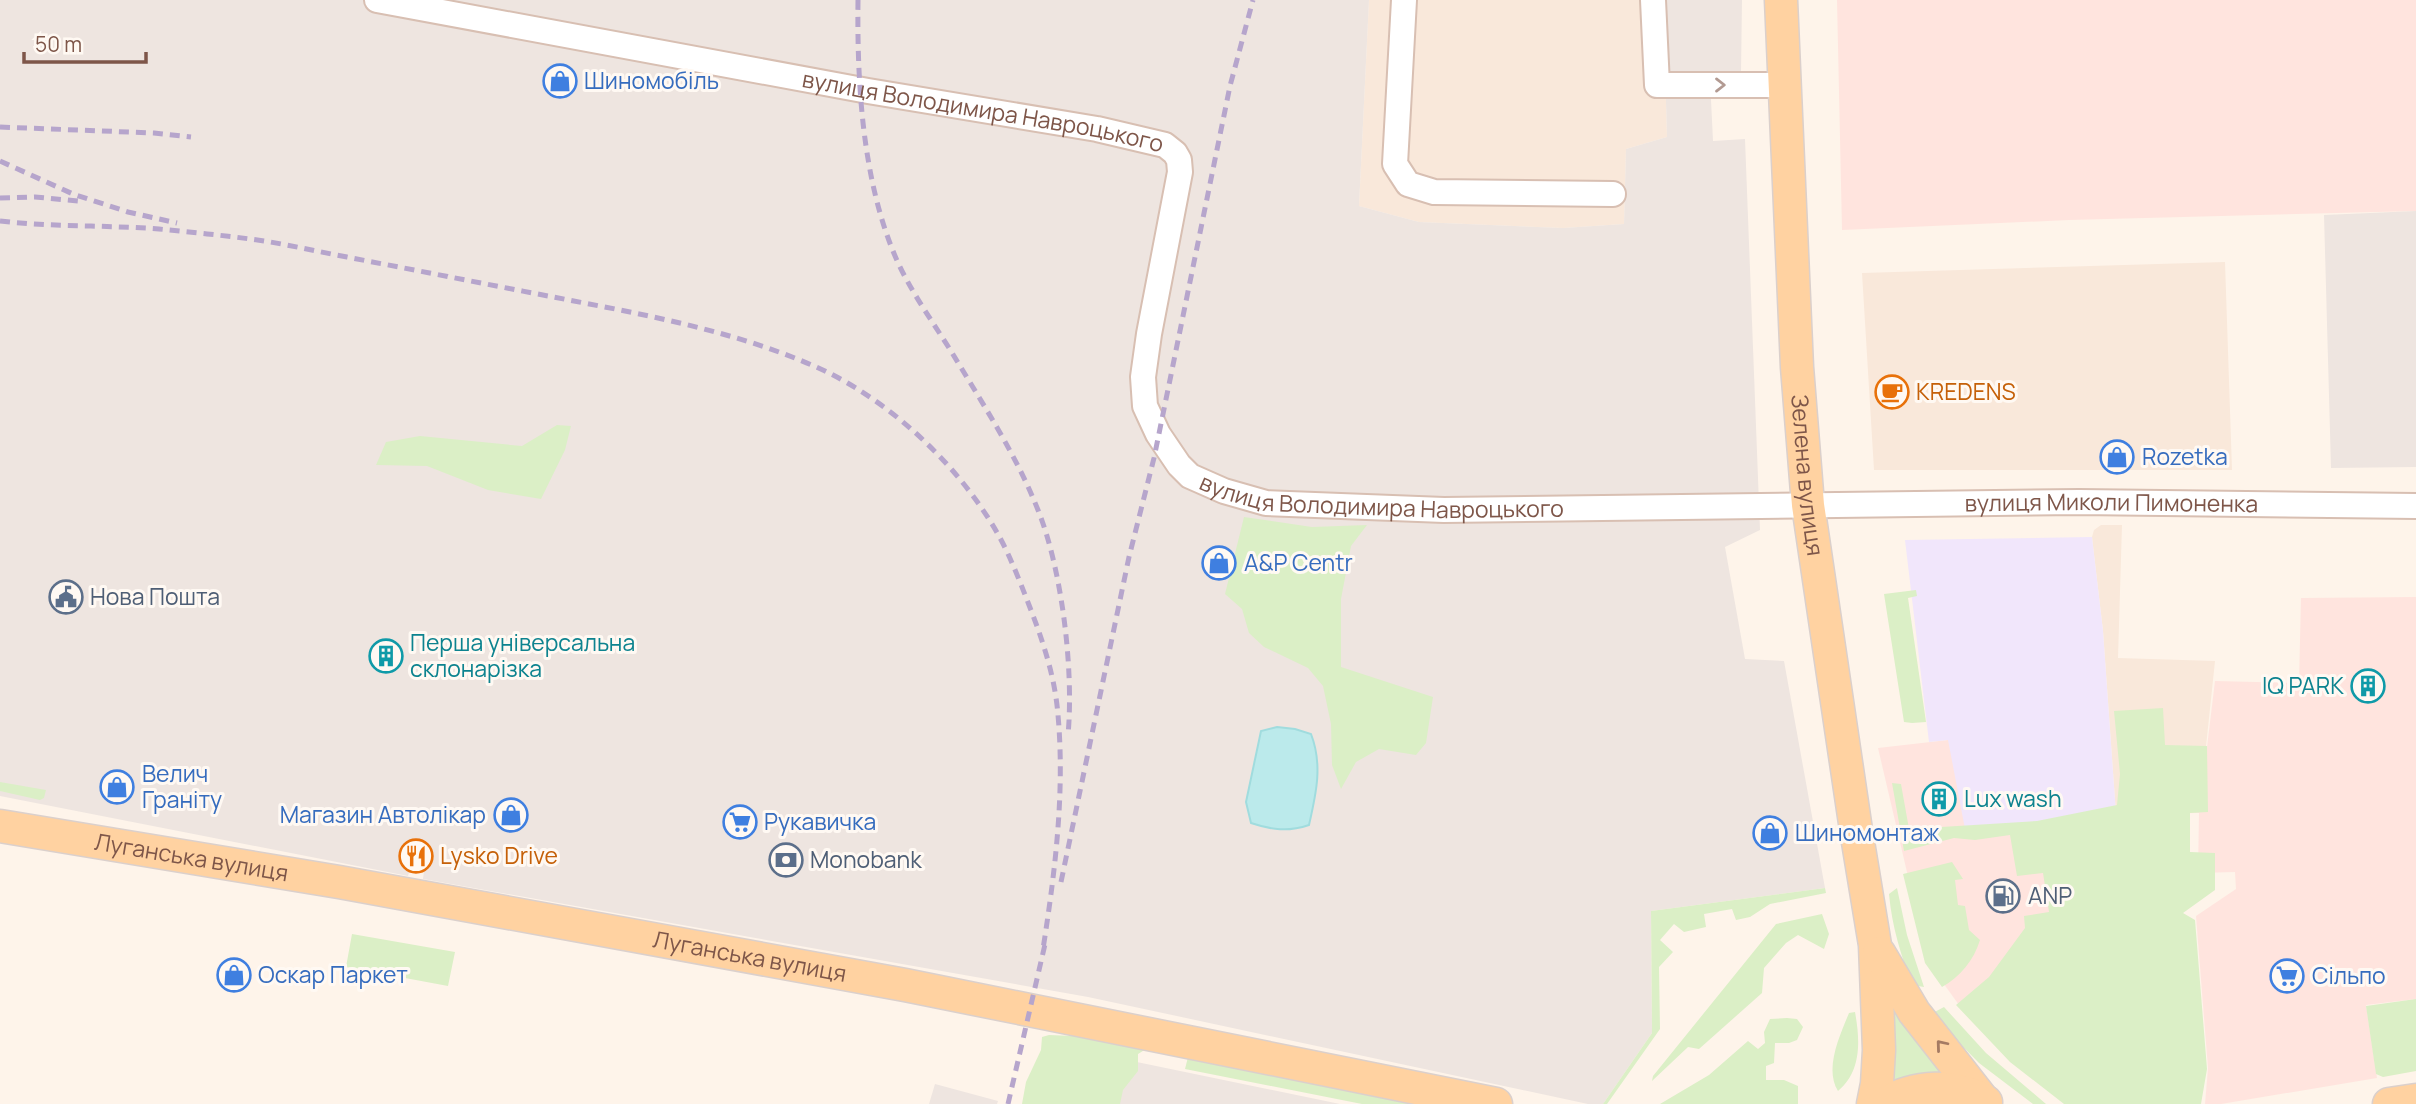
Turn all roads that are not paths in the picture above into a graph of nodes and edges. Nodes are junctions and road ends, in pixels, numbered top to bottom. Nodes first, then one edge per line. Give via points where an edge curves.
1 (377, 0) edge
2 (1404, 0) edge
3 (1653, 0) edge
4 (1781, 0) edge
5 (1784, 85) junction
6 (1613, 194) dead end
7 (1808, 505) junction
8 (2416, 506) edge
9 (0, 826) edge
10 (1875, 945) junction
11 (2416, 1100) edge
12 (1986, 1102) edge
13 (1496, 1104) edge
14 (1873, 1104) edge
15 (1884, 1104) edge
16 (2389, 1104) edge

1 - 7 street, вулиця Володимира Навроцького via 1166,145 1175,153 1180,172 1149,334 1143,377 1145,406 1179,465 1190,476 1224,492 1266,503 1444,510
2 - 6 street via 1395,164 1408,184 1434,192
3 -> 5 street via 1657,85
4 - 5 main road, Зелена вулиця
5 - 7 main road, Зелена вулиця
7 - 8 street, вулиця Миколи Пимоненка
7 - 10 main road, Зелена вулиця
9 - 13 main road, Луганська вулиця via 339,882 905,985
12 -> 10 main road, Зелена вулиця via 1914,1012
10 - 14 main road, Зелена вулиця via 1879,1050
11 - 16 main road
12 - 15 main road via 1955,1090 1929,1088

